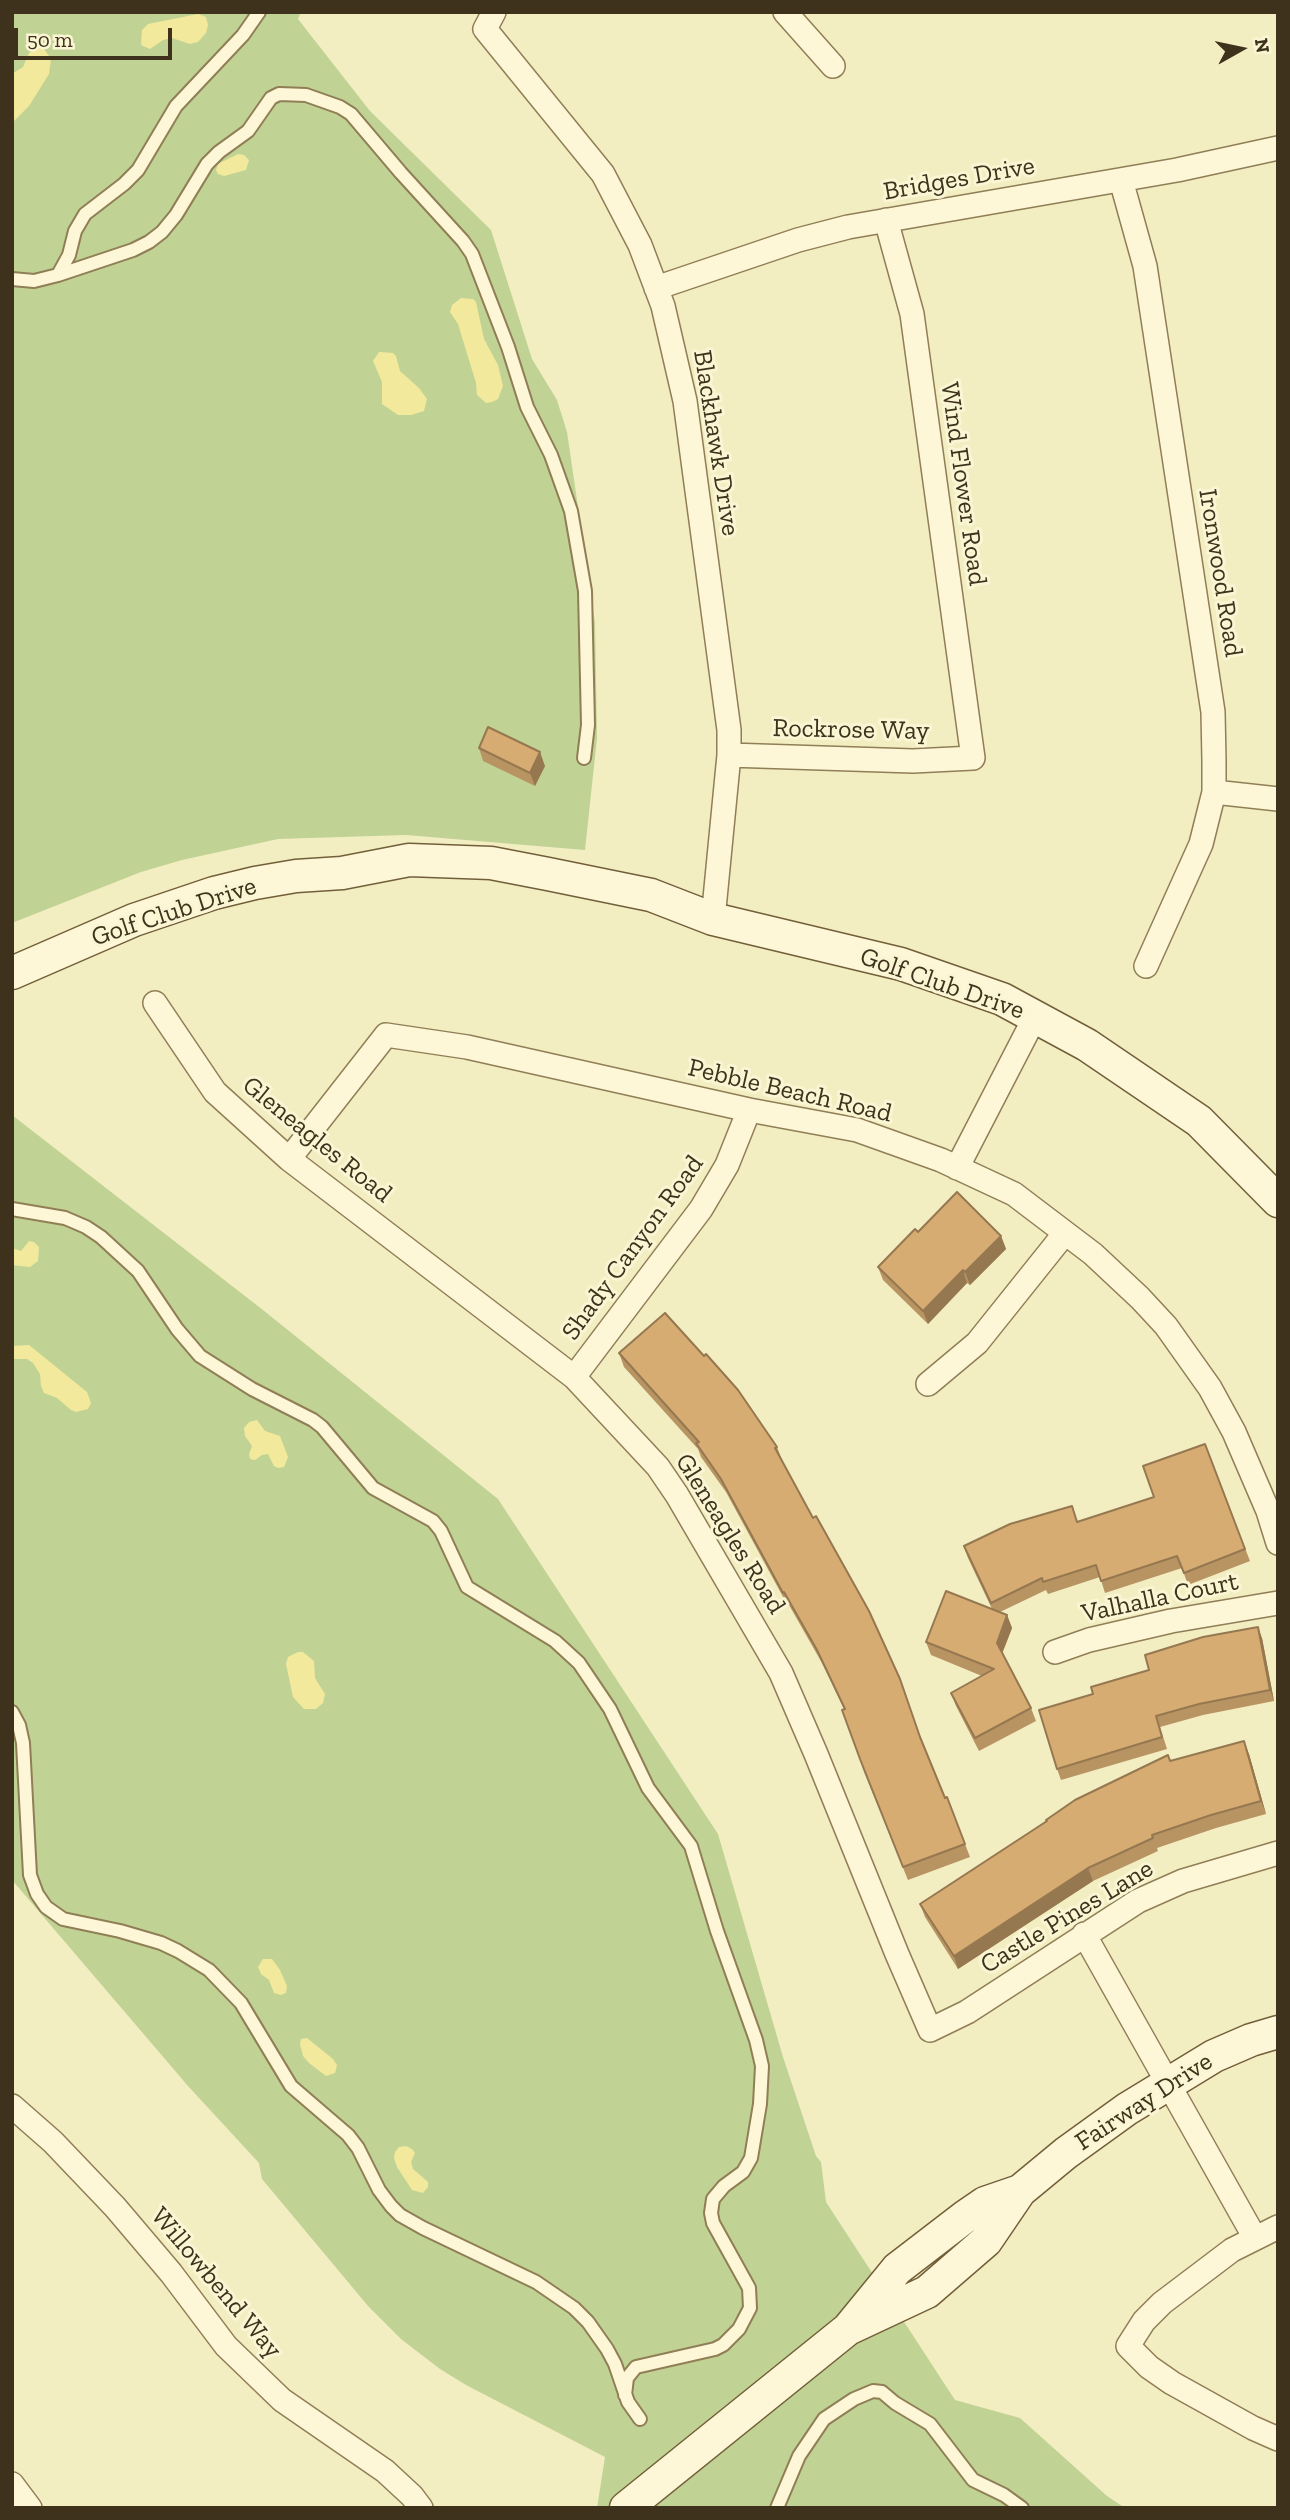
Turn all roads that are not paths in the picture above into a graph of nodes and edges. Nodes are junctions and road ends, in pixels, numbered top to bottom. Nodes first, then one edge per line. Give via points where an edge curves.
1 (260, 12) edge
2 (785, 12) edge
3 (489, 21) edge
4 (833, 66) dead end
5 (1278, 148) edge
6 (1121, 180) junction
7 (886, 220) junction
8 (58, 275) junction
9 (12, 279) edge
10 (656, 288) junction
11 (729, 755) junction
12 (584, 758) dead end
13 (973, 758) joint
14 (1214, 793) junction
15 (1278, 799) edge
16 (713, 919) junction
17 (1146, 966) dead end
18 (12, 974) edge
19 (155, 1003) dead end
20 (1035, 1017) junction
21 (749, 1110) junction
22 (289, 1159) junction
23 (957, 1168) junction
24 (1277, 1200) edge
25 (12, 1209) edge
26 (1065, 1233) junction
27 (574, 1377) junction
28 (928, 1384) dead end
29 (1278, 1542) edge
30 (1278, 1603) edge
31 (1055, 1652) dead end
32 (12, 1712) edge
33 (1278, 1853) edge
34 (1084, 1934) junction
35 (930, 2030) joint
36 (1278, 2032) edge
37 (1169, 2083) junction
38 (12, 2106) edge
39 (1020, 2191) junction
40 (1278, 2227) edge
41 (948, 2229) junction
42 (1255, 2238) junction
43 (970, 2255) junction
44 (848, 2329) junction
45 (625, 2395) junction
46 (640, 2419) dead end
47 (1278, 2439) edge
48 (12, 2484) edge
49 (30, 2508) edge
50 (421, 2508) edge
51 (626, 2508) edge
52 (777, 2508) edge
53 (1022, 2508) edge

1 - 8 lane via 176,106 138,170 85,214
2 - 4 street
3 - 10 street, Blackhawk Drive via 603,174
5 - 6 street, Bridges Drive
6 - 7 street, Bridges Drive
6 - 14 street, Ironwood Road via 1147,279 1213,712
7 - 10 street, Bridges Drive via 798,240
7 - 13 street, Wind Flower Road via 912,314
8 - 9 lane via 34,281
8 - 12 lane via 133,250 162,232 207,164 247,131 279,94 306,95 351,114 472,254 527,407 551,454 571,511 585,591 588,725
10 - 11 street, Blackhawk Drive via 685,401
11 - 13 street, Rockrose Way via 913,761
11 - 16 street, Blackhawk Drive
14 - 15 street
14 - 17 street, Ironwood Road via 1200,844
16 - 18 street, Golf Club Drive via 651,895 491,863 409,860 360,872 296,876 214,893 134,920
16 - 20 street, Golf Club Drive via 901,964 1002,999
19 - 22 street, Gleneagles Road via 215,1092
20 - 23 street
20 - 24 street, Golf Club Drive via 1087,1045 1199,1121
21 - 22 street, Pebble Beach Road via 467,1047 386,1035
21 - 23 street, Pebble Beach Road via 857,1130
21 - 27 street, Shady Canyon Road via 727,1165 701,1209
22 - 27 street, Gleneagles Road
23 - 26 street, Pebble Beach Road via 1014,1194
25 - 45 lane via 65,1218 101,1237 138,1271 200,1356 313,1420 373,1488 433,1521 467,1587 548,1636 579,1663 610,1709 648,1788 691,1846 762,2067 751,2158 743,2172 713,2199 711,2213 750,2288 750,2308 723,2345 636,2367 627,2378
26 - 28 street via 977,1343
26 - 29 street, Pebble Beach Road via 1140,1298 1186,1353 1234,1432
27 - 35 street, Gleneagles Road via 677,1494 781,1673
30 - 31 street, Valhalla Court via 1171,1621
32 - 45 lane via 23,1743 30,1875 46,1907 63,1919 161,1943 209,1970 242,2003 291,2086 353,2142 391,2206 423,2228 536,2282 574,2308 607,2349
33 - 34 street, Castle Pines Lane via 1158,1890
34 - 35 street, Castle Pines Lane via 967,2012
34 - 37 street
36 - 37 street, Fairway Drive via 1214,2056
37 - 39 street, Fairway Drive via 1066,2153
37 - 42 street
38 - 50 street, Willowbend Way via 115,2207 226,2346 282,2400 385,2471
39 - 41 street, Fairway Drive via 985,2203
39 - 43 street, Fairway Drive via 986,2241
40 - 42 street
41 - 43 street
41 - 44 street, Fairway Drive via 897,2269
42 - 47 street via 1162,2302 1128,2346 1172,2383
43 - 44 street, Fairway Drive via 927,2292
44 - 51 street, Fairway Drive
45 - 46 lane
48 - 49 street
52 - 53 lane via 799,2456 824,2420 873,2391 882,2392 930,2424 967,2475

